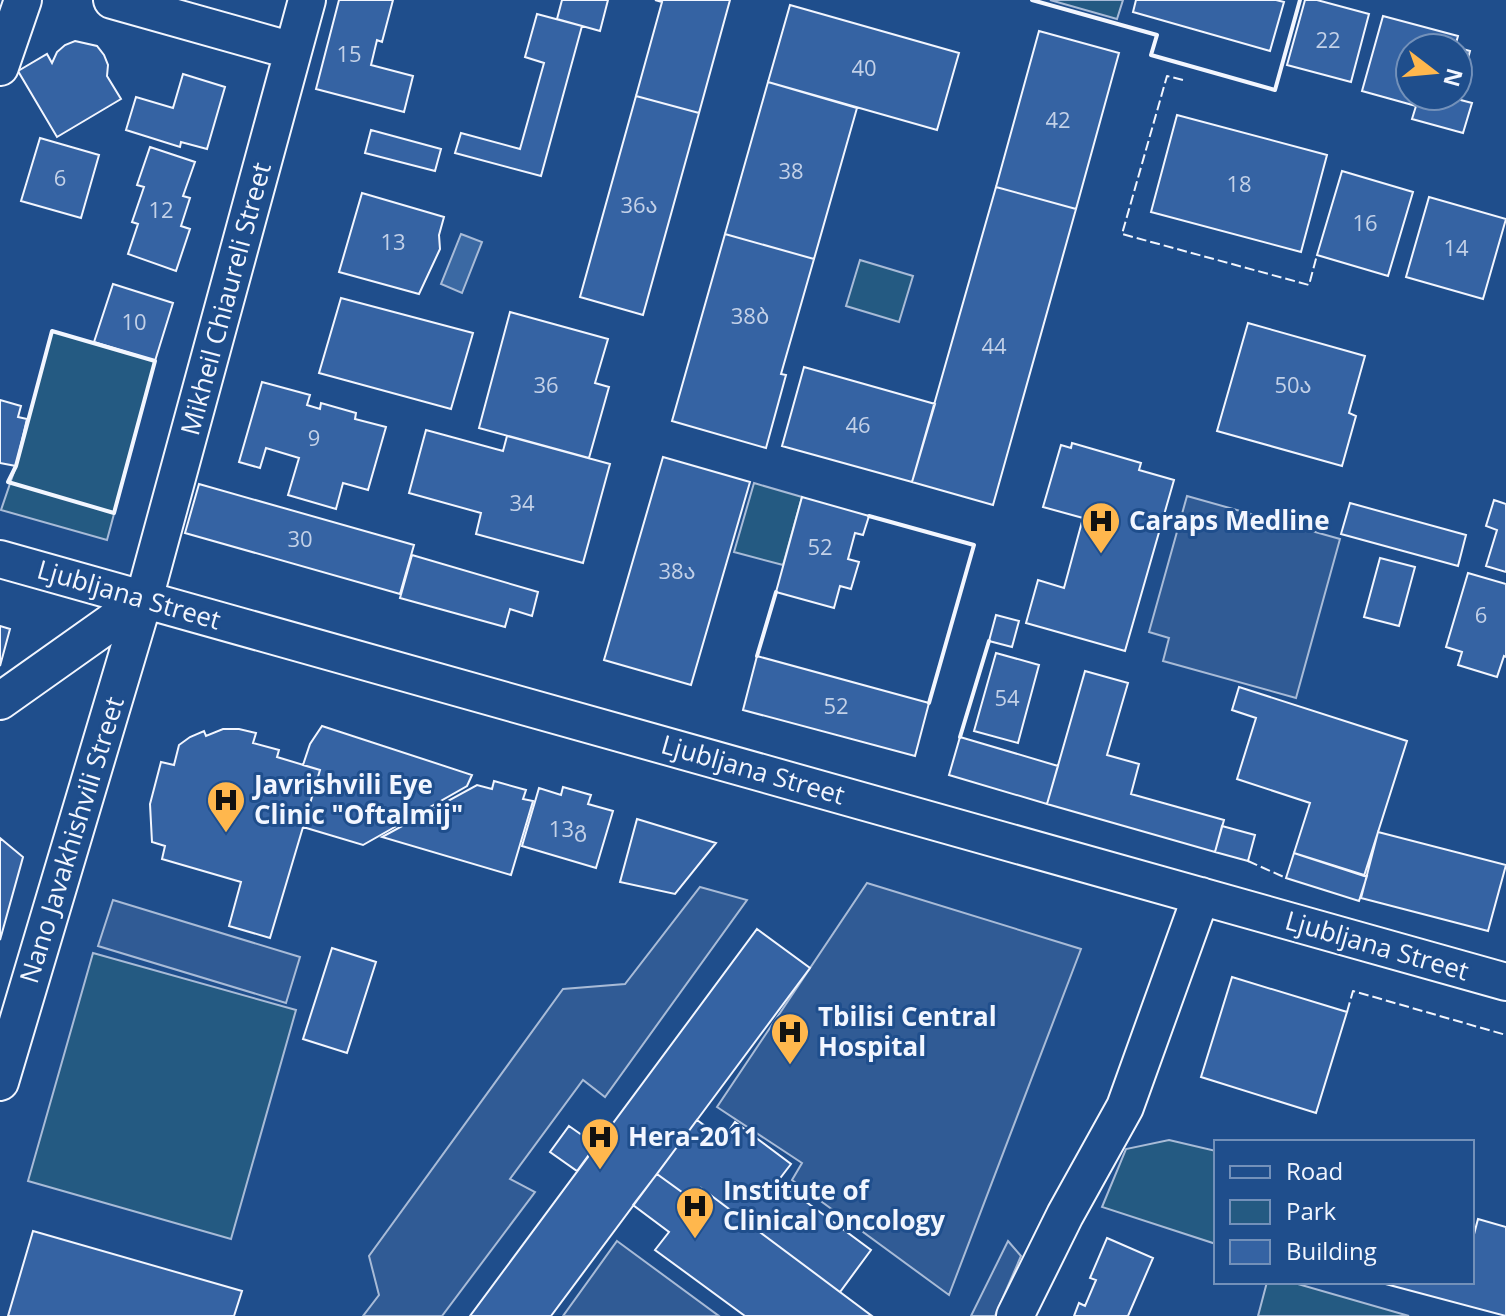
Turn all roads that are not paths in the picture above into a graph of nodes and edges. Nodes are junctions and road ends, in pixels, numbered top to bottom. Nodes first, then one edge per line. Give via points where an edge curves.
1 (23, 0) edge
2 (112, 0) edge
3 (307, 0) edge
4 (293, 51) junction
5 (0, 67) edge
6 (0, 559) edge
7 (144, 599) junction
8 (0, 701) edge
9 (1201, 896) junction
10 (1506, 982) edge
11 (0, 1082) edge
12 (1015, 1316) edge

1 - 5 street
2 - 4 street
3 - 4 street, Mikheil Chiaureli Street
4 - 7 street, Mikheil Chiaureli Street
6 - 7 street, Ljubljana Street
7 - 8 street
7 - 9 street, Ljubljana Street
7 - 11 street, Nano Javakhishvili Street
9 - 10 street, Ljubljana Street
9 - 12 street via 1125,1107

